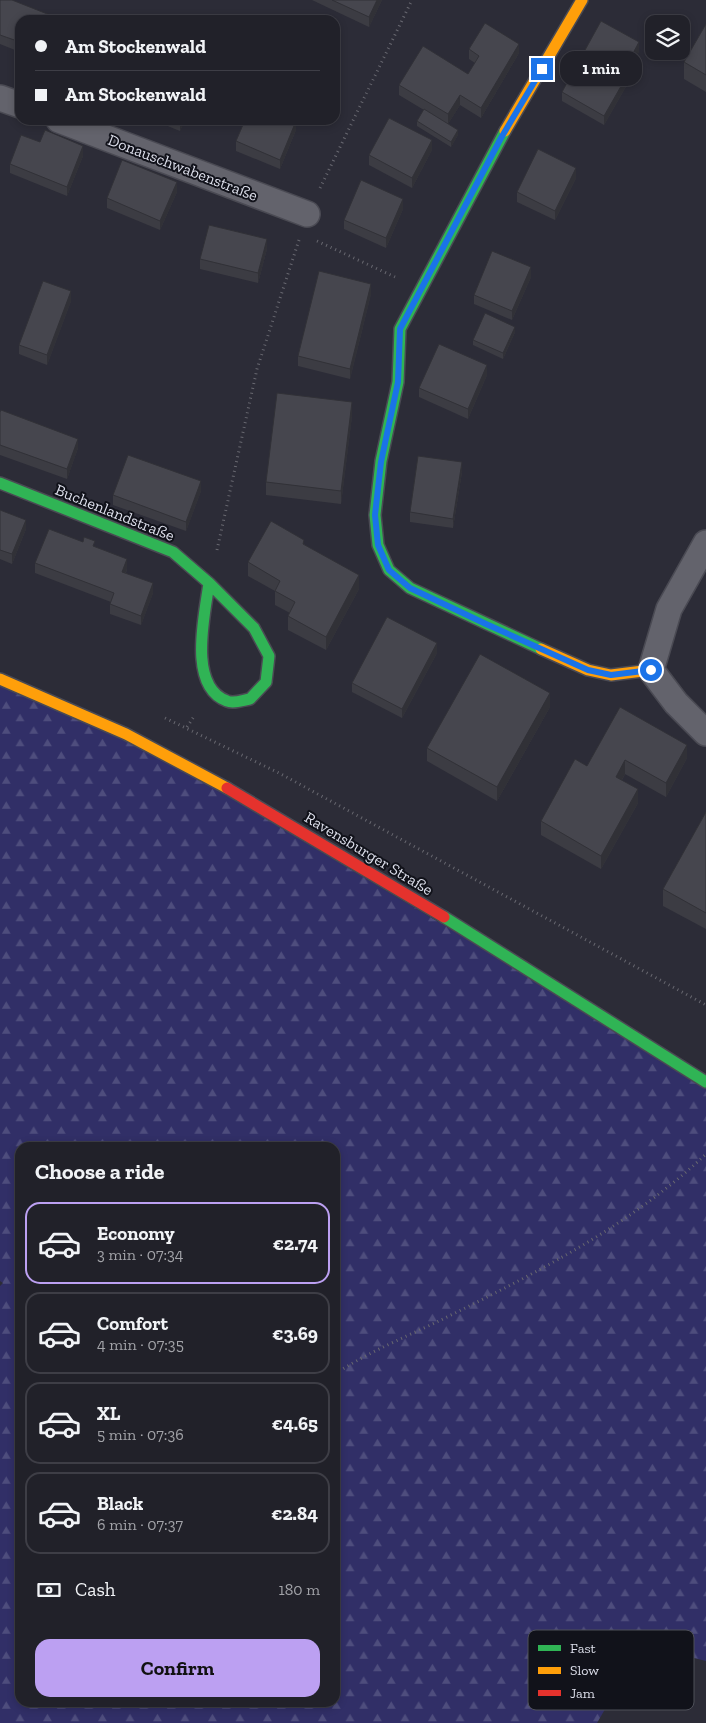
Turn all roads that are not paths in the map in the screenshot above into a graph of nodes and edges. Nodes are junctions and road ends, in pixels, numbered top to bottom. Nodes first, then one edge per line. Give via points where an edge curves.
1 (582, 0) edge
2 (0, 98) edge
3 (15, 103) edge
4 (71, 125) edge
5 (304, 224) road end
6 (0, 483) edge
7 (706, 543) edge
8 (210, 583) junction
9 (651, 670) junction
10 (0, 679) edge
11 (706, 733) edge
12 (706, 1082) edge

1 - 9 street via 501,138 400,329 398,382 381,462 375,515 378,545 389,570 410,588 588,670 611,675
2 - 3 street
4 - 5 street, Donauschwabenstraße
6 - 8 street, Buchenlandstraße via 173,552
7 - 9 street via 669,609
8 - 8 street, Buchenlandstraße via 254,628 269,656 266,682 250,699 227,701 210,690 200,662
9 - 11 street via 676,703
10 - 12 street, Ravensburger Straße via 119,731 243,796

